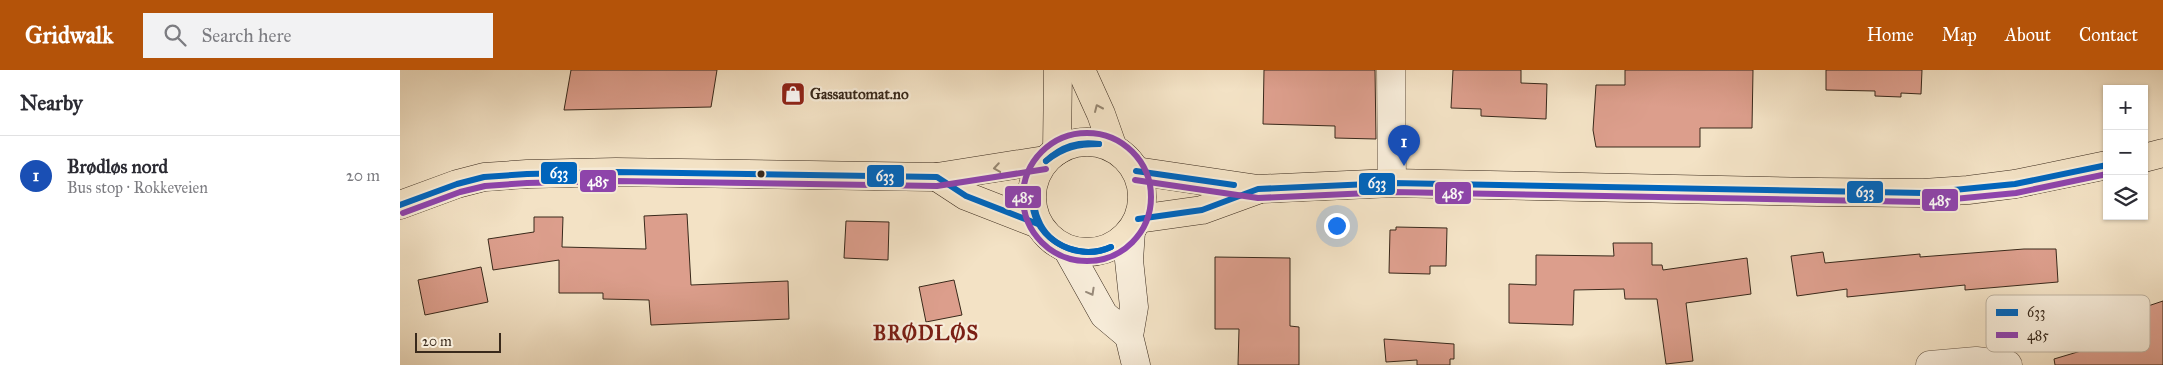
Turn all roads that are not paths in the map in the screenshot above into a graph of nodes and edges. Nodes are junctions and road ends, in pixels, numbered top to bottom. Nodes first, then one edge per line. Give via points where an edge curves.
1 (1058, 70) edge
2 (1081, 70) edge
3 (1391, 70) edge
4 (1113, 148) junction
5 (2163, 153) edge
6 (1051, 156) junction
7 (2148, 157) edge
8 (2103, 166) edge
9 (1136, 171) junction
10 (937, 177) junction
11 (1392, 183) junction
12 (1258, 189) junction
13 (400, 205) edge
14 (1038, 224) junction
15 (1134, 225) junction
16 (1067, 249) junction
17 (1129, 336) junction
18 (1136, 365) edge
19 (1930, 365) edge
20 (2008, 365) edge

1 - 6 main road
4 -> 2 main road
3 - 11 main road
4 - 6 main road via 1094,142 1075,143
4 - 9 main road
5 - 7 main road
6 -> 10 main road
6 - 14 main road via 1034,180 1032,202
8 - 11 main road via 2015,184 1923,193
9 - 12 main road
9 - 15 main road via 1142,203
10 - 13 main road via 527,174 484,177
10 - 14 main road via 966,196
11 - 12 main road
12 - 15 main road via 1202,210
14 - 16 main road via 1050,239
15 - 16 main road via 1113,246 1090,253
15 - 17 main road via 1129,260 1134,307
16 -> 17 main road via 1104,315
17 - 18 main road
19 - 20 main road via 1976,360

